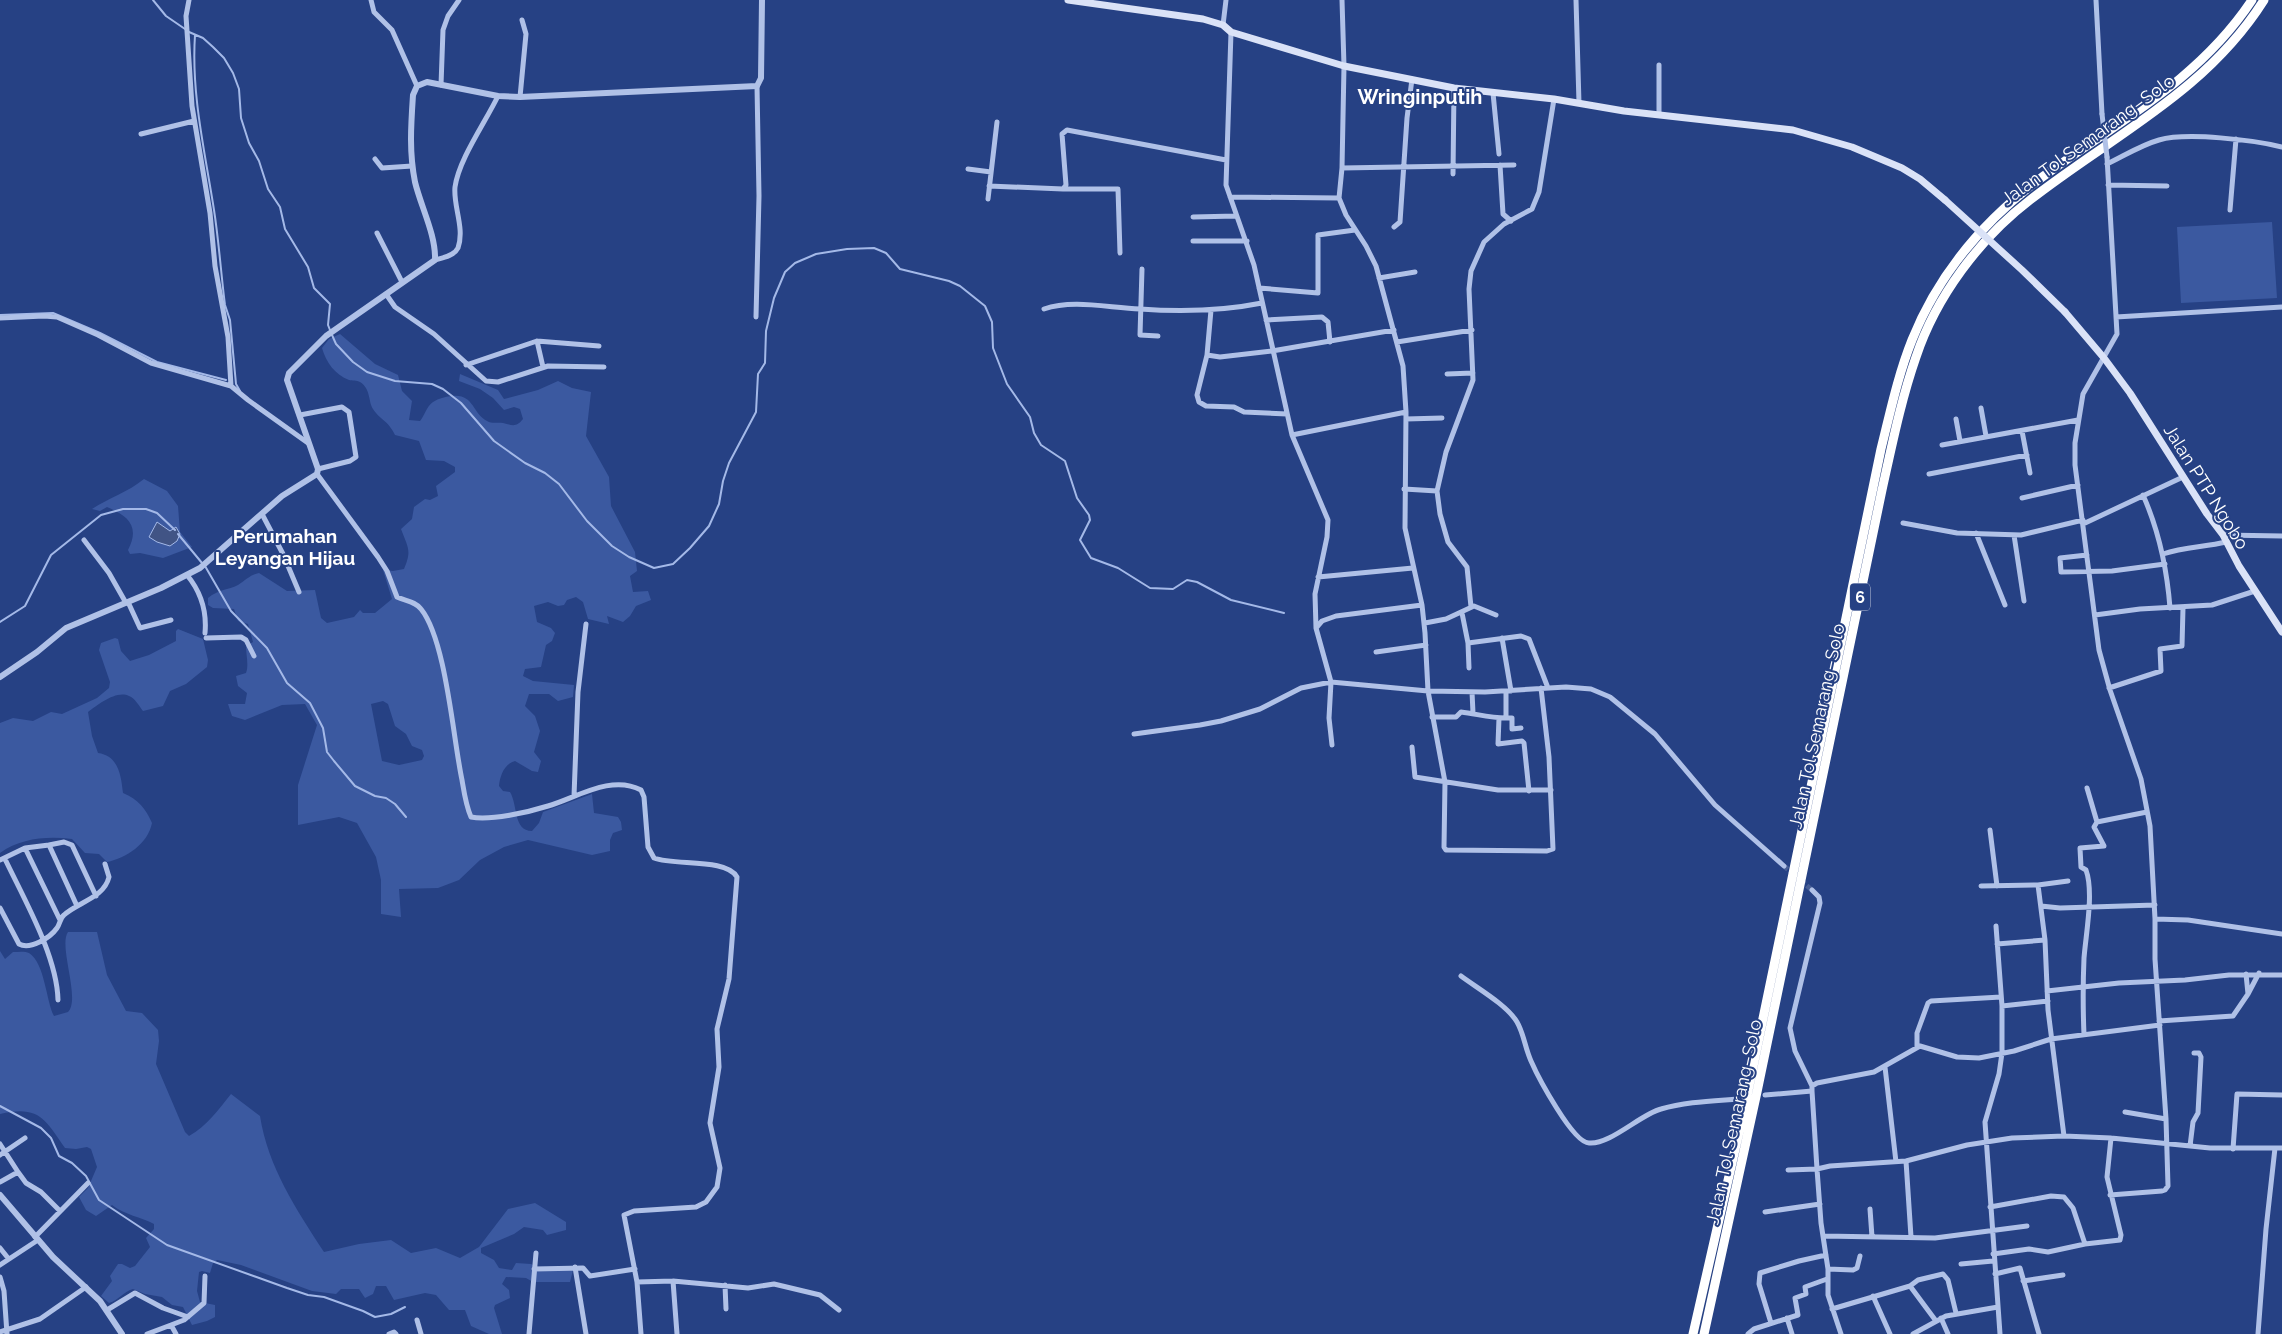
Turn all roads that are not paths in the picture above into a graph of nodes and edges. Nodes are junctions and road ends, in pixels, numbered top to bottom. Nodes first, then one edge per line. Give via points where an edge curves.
1 (189, 0) edge
2 (371, 0) edge
3 (459, 0) edge
4 (762, 0) edge
5 (1068, 0) edge
6 (1226, 0) edge
7 (1342, 0) edge
8 (1576, 0) edge
9 (2096, 0) edge
10 (2252, 0) edge
11 (2264, 0) edge
12 (522, 20) dead end
13 (1222, 25) junction
14 (1231, 32) junction
15 (1659, 65) dead end
16 (1344, 66) junction
17 (1412, 79) junction
18 (441, 85) junction
19 (418, 86) junction
20 (757, 86) junction
21 (1454, 88) junction
22 (1493, 93) junction
23 (498, 96) junction
24 (520, 97) junction
25 (1554, 99) junction
26 (1579, 103) junction
27 (1659, 115) junction
28 (194, 120) junction
29 (997, 122) dead end
30 (141, 134) dead end
31 (2236, 139) junction
32 (2282, 147) edge
33 (1499, 154) dead end
34 (375, 159) dead end
35 (1226, 160) junction
36 (2107, 164) junction
37 (1500, 165) junction
38 (1514, 165) dead end
39 (412, 166) junction
40 (1452, 166) junction
41 (968, 168) dead end
42 (1342, 168) junction
43 (1403, 168) junction
44 (991, 172) junction
45 (1453, 174) dead end
46 (989, 186) junction
47 (2108, 186) junction
48 (2167, 186) dead end
49 (1063, 189) junction
50 (1230, 197) junction
51 (1339, 198) junction
52 (988, 199) dead end
53 (2230, 210) dead end
54 (1236, 216) junction
55 (1193, 217) dead end
56 (1511, 221) junction
57 (1394, 227) dead end
58 (1355, 230) junction
59 (377, 233) dead end
60 (1193, 241) dead end
61 (1247, 241) junction
62 (1120, 253) dead end
63 (435, 260) junction
64 (1142, 269) dead end
65 (1414, 272) dead end
66 (1379, 278) junction
67 (402, 282) junction
68 (1259, 288) junction
69 (386, 294) junction
70 (1262, 304) junction
71 (2282, 307) edge
72 (1044, 309) dead end
73 (1141, 309) junction
74 (1211, 310) junction
75 (756, 317) dead end
76 (2116, 317) junction
77 (0, 318) edge
78 (1266, 320) junction
79 (1394, 330) junction
80 (1472, 330) junction
81 (1158, 336) dead end
82 (537, 341) junction
83 (1330, 342) junction
84 (1397, 342) junction
85 (599, 346) dead end
86 (1272, 351) junction
87 (1207, 355) junction
88 (2104, 358) junction
89 (466, 365) junction
90 (543, 367) junction
91 (604, 367) dead end
92 (1473, 372) junction
93 (1447, 374) dead end
94 (231, 386) junction
95 (1981, 408) dead end
96 (1406, 412) junction
97 (1287, 414) junction
98 (300, 415) junction
99 (1442, 418) dead end
100 (1956, 418) dead end
101 (1406, 419) junction
102 (2078, 420) junction
103 (2022, 431) junction
104 (1292, 436) junction
105 (1986, 436) junction
106 (1960, 441) junction
107 (308, 443) junction
108 (1942, 446) dead end
109 (2026, 455) junction
110 (318, 472) junction
111 (2030, 473) dead end
112 (1929, 474) dead end
113 (2183, 476) junction
114 (2078, 485) junction
115 (1404, 489) junction
116 (1437, 491) junction
117 (2143, 496) junction
118 (2022, 498) dead end
119 (262, 514) junction
120 (2083, 522) junction
121 (1903, 523) dead end
122 (1976, 533) junction
123 (2014, 535) junction
124 (2282, 536) edge
125 (2224, 538) junction
126 (84, 540) dead end
127 (2164, 554) junction
128 (2087, 556) junction
129 (2165, 564) junction
130 (1413, 568) junction
131 (2089, 572) junction
132 (187, 575) junction
133 (1318, 577) junction
134 (2255, 591) junction
135 (299, 592) dead end
136 (2024, 601) dead end
137 (127, 603) junction
138 (1422, 605) junction
139 (2006, 605) dead end
140 (1471, 607) junction
141 (2170, 608) junction
142 (2183, 608) junction
143 (1462, 613) junction
144 (2095, 614) junction
145 (1496, 615) dead end
146 (171, 620) dead end
147 (1425, 623) junction
148 (586, 624) dead end
149 (1316, 628) junction
150 (2282, 632) edge
151 (1502, 638) junction
152 (1468, 643) junction
153 (1426, 645) junction
154 (1376, 652) dead end
155 (254, 656) dead end
156 (1469, 668) dead end
157 (0, 677) edge
158 (1331, 682) junction
159 (1541, 688) junction
160 (1548, 688) junction
161 (2109, 688) junction
162 (1428, 691) junction
163 (1508, 691) junction
164 (1472, 692) junction
165 (1473, 713) junction
166 (1432, 717) junction
167 (1499, 718) junction
168 (1506, 718) junction
169 (1521, 728) dead end
170 (1134, 734) dead end
171 (1332, 745) dead end
172 (1412, 747) dead end
173 (1445, 782) junction
174 (2086, 788) dead end
175 (1551, 790) junction
176 (1529, 791) junction
177 (574, 796) junction
178 (2147, 812) junction
179 (2097, 822) junction
180 (1990, 830) dead end
181 (49, 845) junction
182 (25, 848) junction
183 (3, 860) edge
184 (105, 864) dead end
185 (1784, 866) tunnel mouth
186 (2068, 881) dead end
187 (2038, 885) junction
188 (1981, 886) dead end
189 (1997, 886) junction
190 (1812, 890) tunnel mouth
191 (96, 896) junction
192 (2154, 905) junction
193 (77, 906) junction
194 (2041, 906) junction
195 (2088, 906) junction
196 (0, 908) edge
197 (2155, 919) junction
198 (60, 920) junction
199 (1996, 926) dead end
200 (2282, 934) edge
201 (2045, 940) junction
202 (42, 941) junction
203 (1997, 944) junction
204 (2259, 973) junction
205 (2246, 974) junction
206 (2282, 975) edge
207 (1461, 976) dead end
208 (2156, 982) junction
209 (2084, 987) junction
210 (2047, 991) junction
211 (2248, 994) junction
212 (2001, 996) junction
213 (58, 1000) dead end
214 (2048, 1001) junction
215 (2002, 1006) junction
216 (2160, 1023) junction
217 (2084, 1035) junction
218 (2052, 1039) junction
219 (1917, 1047) junction
220 (2002, 1053) junction
221 (2194, 1053) dead end
222 (1884, 1067) junction
223 (1812, 1089) junction
224 (1765, 1095) dead end
225 (2282, 1095) edge
226 (1736, 1099) dead end
227 (2125, 1112) dead end
228 (2166, 1119) junction
229 (2064, 1136) junction
230 (25, 1138) dead end
231 (2111, 1138) junction
232 (1985, 1141) junction
233 (2167, 1143) junction
234 (0, 1144) edge
235 (2190, 1146) junction
236 (2275, 1148) junction
237 (2282, 1148) edge
238 (2233, 1149) junction
239 (2, 1154) edge
240 (1906, 1161) junction
241 (1896, 1162) junction
242 (1817, 1169) junction
243 (1788, 1170) dead end
244 (18, 1172) junction
245 (0, 1182) edge
246 (88, 1183) dead end
247 (0, 1195) edge
248 (2110, 1195) junction
249 (1820, 1204) junction
250 (1990, 1207) junction
251 (1870, 1209) dead end
252 (60, 1211) junction
253 (1765, 1212) dead end
254 (2027, 1226) dead end
255 (1991, 1229) junction
256 (1824, 1236) junction
257 (1872, 1237) junction
258 (37, 1238) junction
259 (1911, 1238) junction
260 (2086, 1244) junction
261 (0, 1248) edge
262 (536, 1253) dead end
263 (1993, 1254) junction
264 (1826, 1255) junction
265 (1860, 1256) dead end
266 (8, 1258) junction
267 (1994, 1261) junction
268 (1961, 1264) dead end
269 (0, 1265) edge
270 (575, 1267) junction
271 (534, 1269) junction
272 (635, 1269) junction
273 (1828, 1269) junction
274 (1994, 1274) junction
275 (2064, 1275) dead end
276 (205, 1276) dead end
277 (0, 1277) edge
278 (1827, 1279) junction
279 (673, 1281) junction
280 (2023, 1281) junction
281 (637, 1282) junction
282 (725, 1285) junction
283 (1910, 1286) junction
284 (86, 1287) junction
285 (1873, 1296) junction
286 (1998, 1307) junction
287 (726, 1309) dead end
288 (1832, 1309) junction
289 (107, 1310) junction
290 (839, 1310) dead end
291 (1956, 1313) junction
292 (188, 1317) junction
293 (1787, 1318) junction
294 (1938, 1319) junction
295 (417, 1320) dead end
296 (1771, 1323) junction
297 (171, 1325) junction
298 (0, 1332) edge
299 (7, 1333) edge
300 (122, 1334) edge
301 (147, 1334) edge
302 (176, 1334) edge
303 (388, 1334) edge
304 (396, 1334) edge
305 (421, 1334) edge
306 (529, 1334) edge
307 (586, 1334) edge
308 (641, 1334) edge
309 (677, 1334) edge
310 (1693, 1334) edge
311 (1704, 1334) edge
312 (1748, 1334) edge
313 (1792, 1334) edge
314 (1841, 1334) edge
315 (1890, 1334) edge
316 (1913, 1334) edge
317 (1948, 1334) edge
318 (2000, 1334) edge
319 (2039, 1334) edge
320 (2258, 1334) edge

1 - 28 street via 186,37
2 - 19 street via 374,12 392,30
3 - 18 street via 443,30
4 - 20 street via 761,78
5 - 13 main road via 1163,12
6 - 13 street
7 - 16 street
8 - 26 street
9 - 36 street, bridge
10 - 310 highway, Jalan Tol Semarang–Solo / 6 via 2210,54 2179,81 2050,171 2002,210 1952,266 1912,340 1881,449 1744,1110
11 - 311 highway, Jalan Tol Semarang–Solo / 6 via 2227,50 2200,76 2174,98 2028,201 2000,226 1949,290 1916,356 1882,490
12 - 24 street via 526,34
13 - 14 main road
14 - 16 main road, Jalan PTP Ngobo
14 - 35 street
15 - 27 street
16 - 17 main road, Jalan PTP Ngobo
16 - 42 street
17 - 21 main road, Jalan PTP Ngobo
17 - 43 street
18 - 19 street via 427,82
18 - 23 street
19 - 39 street via 413,95 410,128
20 - 24 street
20 - 75 street
21 - 22 main road, Jalan PTP Ngobo
21 - 40 street
22 - 25 main road, Jalan PTP Ngobo
22 - 33 street
23 - 24 street
23 - 63 street via 459,172 455,188 460,227 457,249 453,254
25 - 26 main road, Jalan PTP Ngobo
25 - 56 street via 1537,199 1532,209
26 - 27 main road, Jalan PTP Ngobo
27 - 88 main road, Jalan PTP Ngobo, bridge via 1793,130 1852,147 1902,168 1945,200 2022,270 2065,312
28 - 30 street
28 - 94 street via 228,337
29 - 44 street
31 - 32 street
31 - 36 street via 2161,139
31 - 53 street
34 - 39 street via 382,168
35 - 49 street via 1066,130 1062,134 1066,185
35 - 50 street via 1226,186
36 - 47 street
37 - 38 street
37 - 40 street
37 - 56 street via 1502,209
39 - 63 street
40 - 43 street
40 - 45 street
41 - 44 street
42 - 43 street
42 - 51 street
43 - 57 street via 1400,222
44 - 46 street
46 - 49 street
46 - 52 street
47 - 48 street
47 - 76 street
49 - 62 street via 1118,189
50 - 51 street
50 - 54 street
51 - 58 street
54 - 55 street
54 - 61 street
56 - 80 street via 1490,236 1474,260 1469,289
58 - 66 street via 1372,257
58 - 68 street via 1318,235 1318,293
59 - 67 street
60 - 61 street
61 - 68 street
63 - 67 street
64 - 73 street
65 - 66 street
66 - 79 street
67 - 69 street
68 - 70 street
69 - 89 street via 395,307 434,334
69 - 98 street via 326,336 293,368 288,376
70 - 74 street
70 - 78 street
71 - 76 street
72 - 73 street via 1099,305
73 - 74 street
73 - 81 street via 1137,336
74 - 87 street
76 - 88 street via 2117,337
77 - 94 street via 57,317 150,363
78 - 83 street via 1322,317 1328,322
78 - 86 street
79 - 83 street
79 - 84 street
80 - 84 street
80 - 92 street
82 - 85 street
82 - 89 street
82 - 90 street
83 - 86 street
84 - 96 street
86 - 87 street
86 - 97 street
87 - 97 street via 1197,395 1199,402 1206,406 1234,407 1244,412
88 - 102 street via 2084,389
88 - 113 main road, Jalan PTP Ngobo
89 - 90 street via 490,382
90 - 91 street
92 - 93 street
92 - 116 street via 1470,393 1446,452
94 - 107 street
95 - 105 street
96 - 101 street
96 - 104 street
97 - 104 street
98 - 107 street
98 - 110 street via 342,407 349,412 356,457
99 - 101 street
100 - 106 street
101 - 115 street
102 - 103 street
102 - 114 street via 2075,453
103 - 105 street
103 - 109 street
104 - 133 street via 1328,520
105 - 106 street
106 - 108 street
107 - 110 street
109 - 111 street
109 - 112 street
110 - 119 street
110 - 177 street via 387,571 398,598 418,605 424,613 441,662 458,763 471,816 502,816
113 - 117 street
113 - 125 main road, Jalan PTP Ngobo
114 - 118 street
114 - 120 street
115 - 116 street
115 - 130 street via 1405,528
116 - 140 street via 1448,542 1467,567
117 - 120 street
117 - 127 street
119 - 132 street via 208,562
119 - 135 street
120 - 123 street via 2033,534
120 - 128 street
121 - 122 street
122 - 123 street
122 - 139 street
123 - 136 street
124 - 125 street
125 - 127 street via 2200,548
125 - 134 main road, Jalan PTP Ngobo
126 - 137 street via 109,572
127 - 129 street
128 - 131 street
128 - 131 street via 2060,558 2061,572
129 - 131 street
129 - 141 street
130 - 133 street
130 - 138 street
131 - 144 street
132 - 137 street
132 - 155 street via 201,595 206,619 205,636 244,638
133 - 149 street
134 - 142 street via 2212,605
134 - 150 main road, Jalan PTP Ngobo
137 - 146 street via 140,628
137 - 157 street via 66,628
138 - 147 street
138 - 149 street via 1336,616 1322,621
140 - 143 street
140 - 145 street
141 - 142 street
141 - 144 street
142 - 161 street via 2182,646 2160,649 2161,671
143 - 147 street via 1446,620
143 - 152 street
144 - 161 street via 2099,650
147 - 153 street
148 - 177 street via 578,692
149 - 158 street
151 - 152 street
151 - 160 street via 1521,636 1529,639
151 - 163 street
152 - 156 street
153 - 154 street
153 - 162 street
158 - 162 street
158 - 170 street via 1302,688 1260,709 1221,721
158 - 171 street via 1329,718
159 - 160 street
159 - 163 street
159 - 175 street
160 - 185 street via 1591,689 1610,696 1655,734 1725,815
161 - 178 street via 2138,768
162 - 164 street
162 - 166 street
163 - 164 street
163 - 168 street
164 - 165 street
165 - 166 street
165 - 167 street
166 - 173 street
167 - 168 street
167 - 176 street via 1498,744 1524,743
168 - 169 street via 1512,718 1512,729
172 - 173 street via 1415,777
173 - 175 street via 1444,847 1448,851 1550,851 1553,846
173 - 176 street
174 - 179 street
175 - 176 street
177 - 272 street via 604,787 639,789 645,805 649,850 654,858 721,867 734,872 737,877 728,979 718,1029 719,1067 710,1123 720,1164 719,1179 713,1193 700,1206 625,1214
178 - 179 street
178 - 192 street
179 - 195 street via 2094,827 2104,846 2080,848 2080,867 2088,873
180 - 189 street
181 - 182 street
181 - 191 street via 64,842 72,845
181 - 193 street
182 - 183 street
182 - 198 street
183 - 202 street
184 - 191 street via 108,882
186 - 187 street
187 - 189 street
187 - 194 street
188 - 189 street
190 - 223 street via 1820,903 1790,1028 1795,1051
191 - 193 street
192 - 195 street
192 - 197 street
193 - 198 street
194 - 195 street
194 - 201 street
195 - 209 street
196 - 202 street via 20,945
197 - 200 street via 2188,920
197 - 208 street
198 - 202 street via 57,928
199 - 203 street
201 - 203 street
201 - 210 street
202 - 213 street via 55,974
203 - 212 street
204 - 205 street
204 - 206 street
204 - 211 street
205 - 208 street
205 - 211 street
207 - 226 street via 1516,1020 1530,1060 1543,1084 1572,1132 1583,1142 1597,1142 1659,1109
208 - 209 street
208 - 216 street
209 - 210 street
209 - 217 street
210 - 214 street
211 - 216 street via 2233,1016
212 - 215 street
212 - 219 street via 1931,1001 1918,1033
214 - 215 street
214 - 218 street
215 - 220 street
216 - 217 street
216 - 228 street
217 - 218 street
218 - 220 street
218 - 229 street
219 - 220 street via 1957,1058
219 - 222 street
220 - 232 street via 1987,1110
221 - 235 street via 2201,1057 2198,1112 2193,1122
222 - 223 street via 1874,1072 1823,1081
222 - 241 street
223 - 224 street
223 - 242 street
225 - 238 street via 2237,1094
227 - 228 street
228 - 233 street
229 - 231 street
229 - 232 street
230 - 239 street
231 - 233 street
231 - 248 street via 2107,1177
232 - 240 street
232 - 250 street
233 - 235 street
233 - 248 street via 2167,1188
234 - 239 street
235 - 238 street
236 - 237 street
236 - 238 street
236 - 320 street
239 - 244 street
240 - 241 street
240 - 259 street
241 - 242 street
242 - 243 street
242 - 249 street
244 - 245 street
244 - 252 street via 26,1183 41,1192
246 - 252 street
247 - 258 street
248 - 260 street via 2120,1239
249 - 253 street
249 - 256 street
250 - 255 street
250 - 260 street via 2051,1196 2064,1197 2073,1208
251 - 257 street
252 - 258 street
254 - 255 street
255 - 259 street via 1935,1238
255 - 263 street
256 - 257 street
256 - 264 street
257 - 259 street
258 - 266 street
258 - 284 street
260 - 263 street via 2048,1252 2029,1250
261 - 266 street
262 - 271 street
263 - 267 street
264 - 273 street
264 - 296 street via 1760,1273 1759,1284
265 - 273 street via 1857,1268 1853,1270
266 - 269 street
267 - 268 street
267 - 274 street
270 - 271 street
270 - 272 street via 583,1268 590,1276
270 - 307 street
271 - 306 street
272 - 281 street
273 - 278 street
274 - 280 street via 2019,1268
274 - 286 street
275 - 280 street
276 - 292 street via 204,1303
277 - 299 street
278 - 288 street
278 - 293 street via 1805,1287 1806,1294 1794,1299 1799,1314
279 - 281 street
279 - 282 street
279 - 309 street
280 - 319 street
281 - 308 street
282 - 287 street
282 - 290 street via 748,1288 774,1284 797,1288 820,1295
283 - 285 street
283 - 291 street via 1918,1280 1943,1274 1948,1280
283 - 294 street
284 - 289 street
284 - 299 street via 40,1320
285 - 288 street
285 - 315 street
286 - 291 street
286 - 318 street
288 - 314 street
289 - 292 street via 135,1293
289 - 300 street
291 - 294 street
292 - 297 street
293 - 296 street
293 - 313 street
294 - 316 street
294 - 317 street
295 - 305 street
296 - 312 street
297 - 301 street
297 - 302 street
298 - 299 street
303 - 304 street

